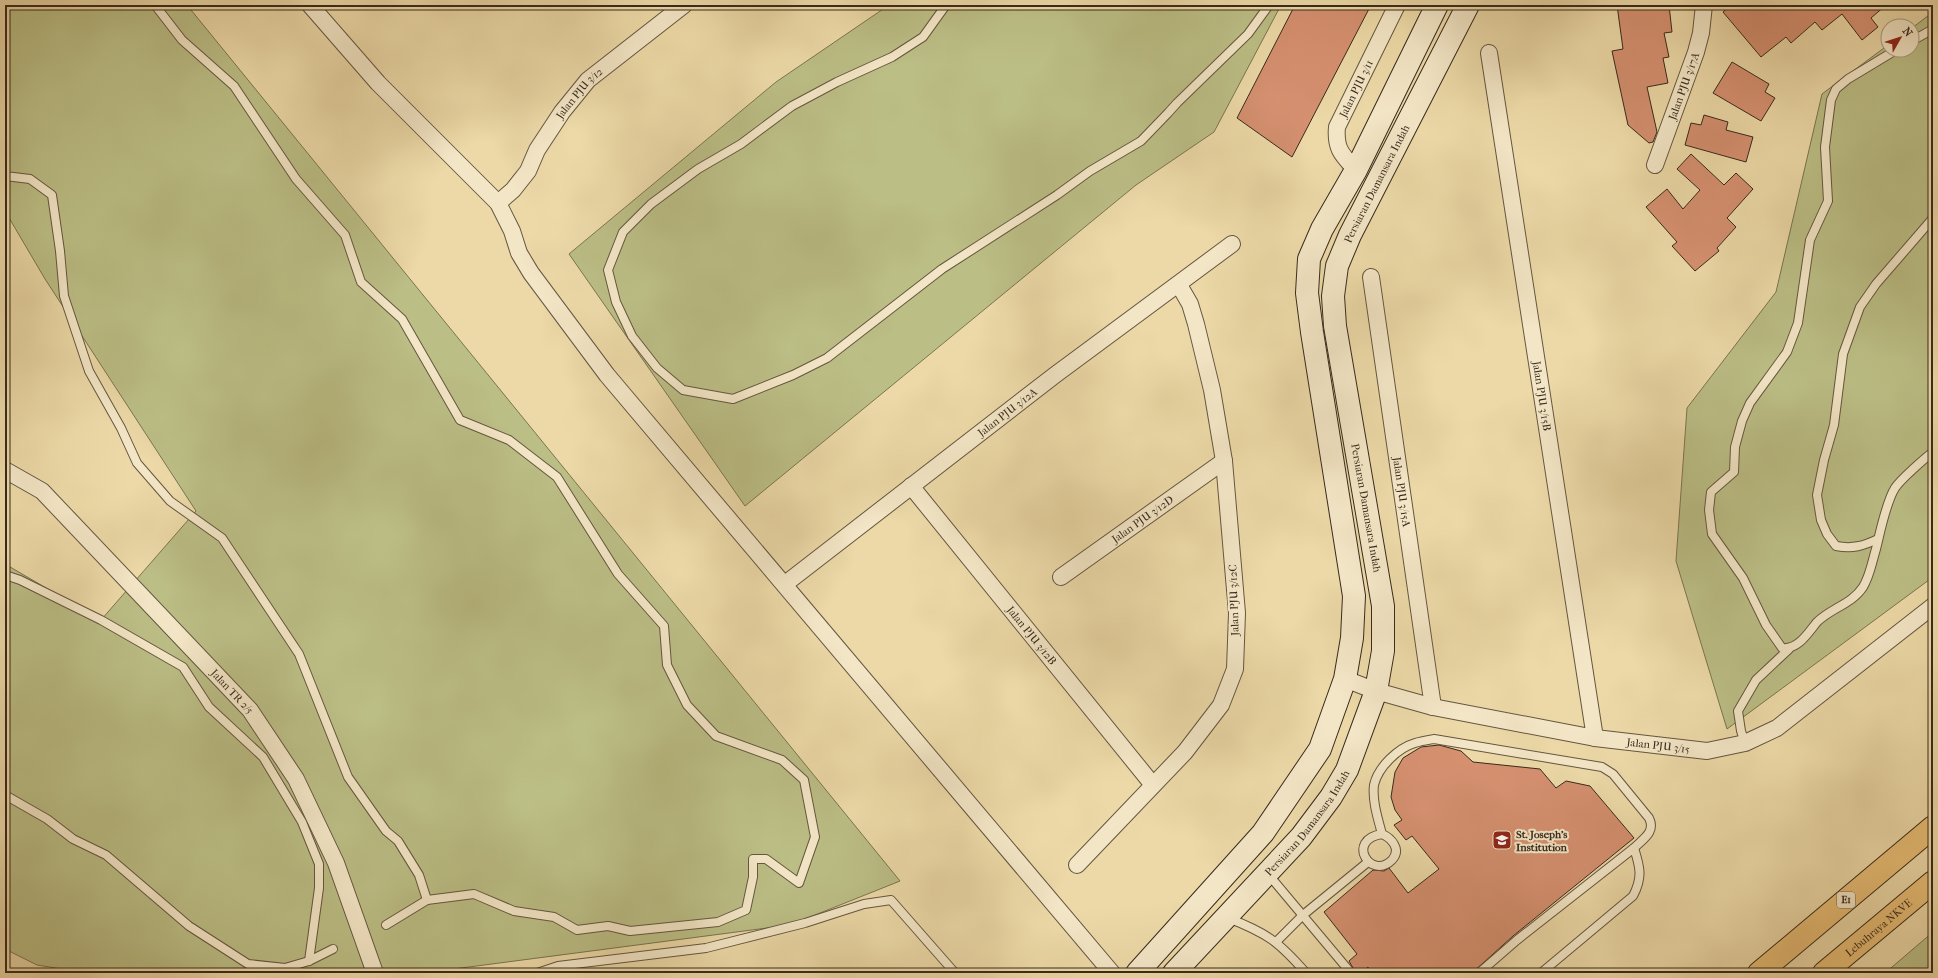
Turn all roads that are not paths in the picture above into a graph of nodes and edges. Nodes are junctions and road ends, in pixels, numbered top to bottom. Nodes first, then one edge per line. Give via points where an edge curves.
1 (154, 5) edge
2 (310, 5) edge
3 (684, 5) edge
4 (946, 5) edge
5 (1269, 5) edge
6 (1397, 5) edge
7 (1437, 5) edge
8 (1468, 5) edge
9 (1704, 5) edge
10 (1933, 30) edge
11 (1920, 37) edge
12 (1489, 53) dead end
13 (1883, 58) edge
14 (1654, 165) dead end
15 (1356, 170) junction
16 (5, 176) edge
17 (498, 203) junction
18 (1933, 218) edge
19 (1232, 244) dead end
20 (1371, 277) dead end
21 (1179, 285) junction
22 (1933, 452) edge
23 (1224, 461) junction
24 (5, 470) edge
25 (911, 486) junction
26 (1878, 539) junction
27 (5, 575) edge
28 (1061, 577) dead end
29 (785, 584) junction
30 (1933, 606) edge
31 (1789, 649) junction
32 (1345, 679) junction
33 (1376, 691) junction
34 (1433, 707) junction
35 (1595, 738) junction
36 (1745, 743) junction
37 (1153, 785) junction
38 (5, 795) edge
39 (1933, 827) edge
40 (1382, 834) junction
41 (1634, 848) junction
42 (1368, 862) junction
43 (1077, 865) dead end
44 (1268, 874) junction
45 (1933, 882) edge
46 (427, 900) junction
47 (1303, 915) junction
48 (1228, 918) junction
49 (386, 925) dead end
50 (1276, 941) junction
51 (333, 949) dead end
52 (309, 961) junction
53 (375, 973) edge
54 (537, 973) edge
55 (955, 973) edge
56 (1112, 973) edge
57 (1137, 973) edge
58 (1174, 973) edge
59 (1306, 973) edge
60 (1350, 973) edge
61 (1479, 973) edge
62 (1541, 973) edge
63 (1759, 973) edge
64 (1824, 973) edge

1 - 46 lane via 182,40 234,86 296,179 345,235 361,282 402,319 460,420 509,440 557,477 618,574 664,626 667,665 686,706 716,736 782,760 804,780 815,837 799,882 766,859 753,859 753,878 746,910 718,922 630,931 608,926 577,930 554,917 514,911 474,894
2 - 17 street via 378,83
3 - 17 street, Jalan PJU 3/12 via 588,80 562,112 537,150 528,171 513,190
4 - 5 lane via 923,37 892,57 792,106 740,144 698,169 651,204 622,232 608,270 616,302 636,341 657,368 683,390 733,399 827,358 942,269 1090,171 1141,141 1177,102 1248,34
6 - 15 street, Jalan PJU 3/11 via 1337,127 1335,140 1340,151
7 - 15 main road
8 - 33 main road, Persiaran Damansara Indah via 1350,235 1337,266 1333,296 1335,326 1383,606 1383,651
9 - 14 street, Jalan PJU 3/17A via 1696,52
10 - 11 lane
12 - 35 street, Jalan PJU 3/15B
13 - 31 lane via 1848,79 1836,89 1831,100 1825,147 1828,201 1810,240 1798,323 1787,352 1750,403 1742,421 1735,447 1734,472 1711,492 1709,510 1712,534 1743,578 1766,625 1782,648
15 - 32 main road via 1322,229 1309,259 1307,293 1354,596 1352,638
16 - 46 lane via 30,179 52,195 64,296 89,371 121,428 137,463 170,501 222,538 299,654 348,777 386,831 398,841 419,875
17 - 29 street via 512,230 519,253 557,309 670,451
18 - 26 lane via 1860,306 1843,354 1834,425 1817,495 1821,520 1836,546 1860,547
19 - 21 street, Jalan PJU 3/12A
20 - 34 street, Jalan PJU 3/15A
21 - 23 street, Jalan PJU 3/12C via 1190,304 1196,324 1212,390
21 - 25 street, Jalan PJU 3/12A via 1055,375
22 - 26 lane via 1895,488
23 - 28 street, Jalan PJU 3/12D
23 - 37 street, Jalan PJU 3/12C via 1237,613 1235,669 1221,705 1185,752
24 - 53 street, Jalan TR 2/5 via 42,491 250,710 296,779 336,863
25 - 29 street, Jalan PJU 3/12A
25 - 37 street, Jalan PJU 3/12B
26 - 31 lane via 1871,568 1862,587 1848,602 1834,608
27 - 52 lane via 101,620 184,667 209,707 262,757 302,822 319,864 320,888
29 - 56 street
30 - 36 street, Jalan PJU 3/15 via 1777,728
31 - 36 lane via 1756,680 1738,712
32 - 33 street, Jalan PJU 3/15
32 - 57 main road via 1320,749 1263,833
33 - 34 street, Jalan PJU 3/15
33 - 44 main road, Persiaran Damansara Indah via 1347,770 1331,797 1301,837
34 - 35 street, Jalan PJU 3/15
35 - 36 street, Jalan PJU 3/15 via 1706,751
37 - 43 street, Jalan PJU 3/12C
38 - 52 lane via 47,819 73,839 106,855 189,926 248,964 285,968
39 - 63 highway, E1
40 - 41 lane via 1375,808 1374,786 1378,775 1400,750 1415,743 1434,739 1602,767 1613,774 1652,824 1650,832
40 - 42 lane via 1372,835 1364,843 1363,853
40 - 42 lane via 1391,838 1396,847 1394,857 1387,865 1382,866
41 - 61 lane
41 - 62 lane via 1640,869 1640,884 1633,896
42 - 47 lane
44 - 47 lane
44 - 48 main road, Persiaran Damansara Indah
45 - 64 highway, Lebuhraya NKVE
46 - 49 lane
47 - 50 lane
47 - 60 lane
48 - 50 lane via 1252,926
48 - 58 main road, Persiaran Damansara Indah
50 - 59 lane
51 - 52 lane
54 - 55 lane via 558,966 706,948 805,924 864,904 891,900

